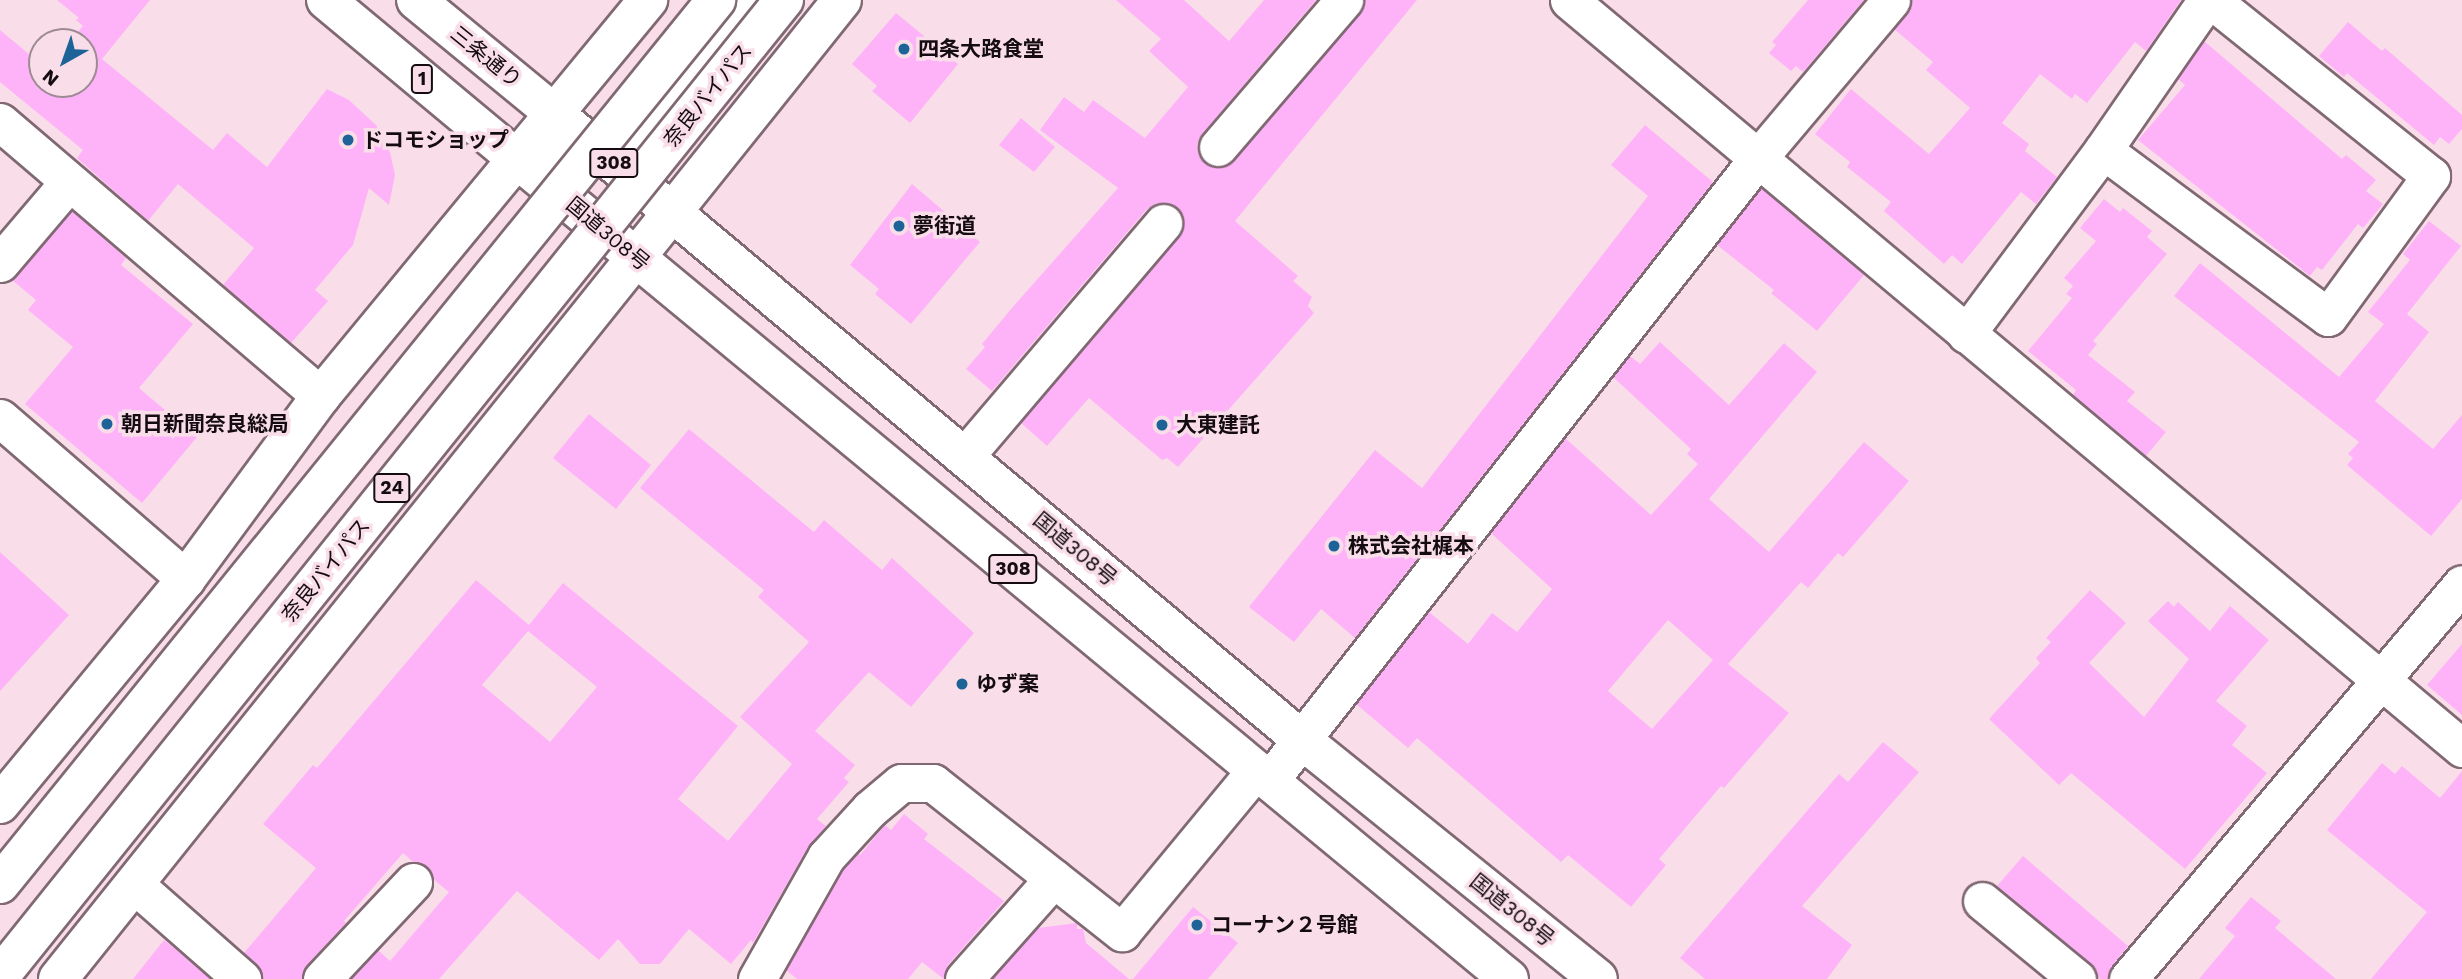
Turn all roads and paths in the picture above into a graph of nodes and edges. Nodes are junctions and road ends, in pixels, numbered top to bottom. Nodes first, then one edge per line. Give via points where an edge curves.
1 (326, 0) edge
2 (416, 0) edge
3 (648, 0) edge
4 (716, 0) edge
5 (764, 0) edge
6 (784, 0) edge
7 (842, 0) edge
8 (1344, 0) edge
9 (1569, 0) edge
10 (1891, 0) edge
11 (2209, 0) edge
12 (556, 115) junction
13 (0, 121) edge
14 (1218, 147) dead end
15 (2103, 150) junction
16 (600, 151) junction
17 (1759, 156) junction
18 (517, 159) junction
19 (69, 182) junction
20 (673, 211) junction
21 (1163, 223) dead end
22 (635, 257) junction
23 (0, 263) edge
24 (1966, 334) junction
25 (321, 396) junction
26 (0, 418) edge
27 (965, 456) junction
28 (186, 579) junction
29 (2462, 584) edge
30 (2381, 682) junction
31 (1302, 740) junction
32 (2462, 748) edge
33 (1263, 775) junction
34 (0, 804) edge
35 (1054, 878) dead end
36 (413, 882) dead end
37 (0, 884) edge
38 (134, 884) junction
39 (1982, 901) dead end
40 (0, 976) edge
41 (58, 979) edge
42 (242, 979) edge
43 (322, 979) edge
44 (757, 979) edge
45 (964, 979) edge
46 (1509, 979) edge
47 (1598, 979) edge
48 (2077, 979) edge
49 (2127, 979) edge

1 - 18 main road, 1
2 - 12 main road, 三条通り
3 - 12 main road
4 - 37 main road, 24, bridge
5 - 16 main road via 737,23 647,127
6 - 40 main road, 奈良バイパス / 24, bridge
7 - 20 main road
8 - 14 street
9 - 17 street
10 - 17 street
11 - 15 street
11 - 15 street via 2431,176 2328,317
12 - 16 main road, 国道308号 / 308
12 - 18 main road
13 - 19 street
15 - 24 street
16 - 18 main road via 575,159
16 - 20 main road, 国道308号 / 308
17 - 24 street
17 - 31 street
18 - 22 main road, 国道308号 / 308
18 - 25 main road
19 - 23 street
19 - 25 street
20 - 22 main road
20 - 27 main road, 国道308号 / 308
21 - 27 street
22 - 33 main road, 国道308号 / 308
22 - 38 main road
24 - 30 street
25 - 28 main road
26 - 28 street
27 - 31 main road, 国道308号 / 308
28 - 34 main road
29 - 30 street
30 - 32 street
30 - 49 street
31 - 33 street
31 - 47 main road, 国道308号 / 308
33 - 44 street via 1122,932 933,783 901,783 826,857
33 - 46 main road, 国道308号 / 308
35 - 45 street
36 - 43 street
38 - 41 main road
38 - 42 street
39 - 48 street

